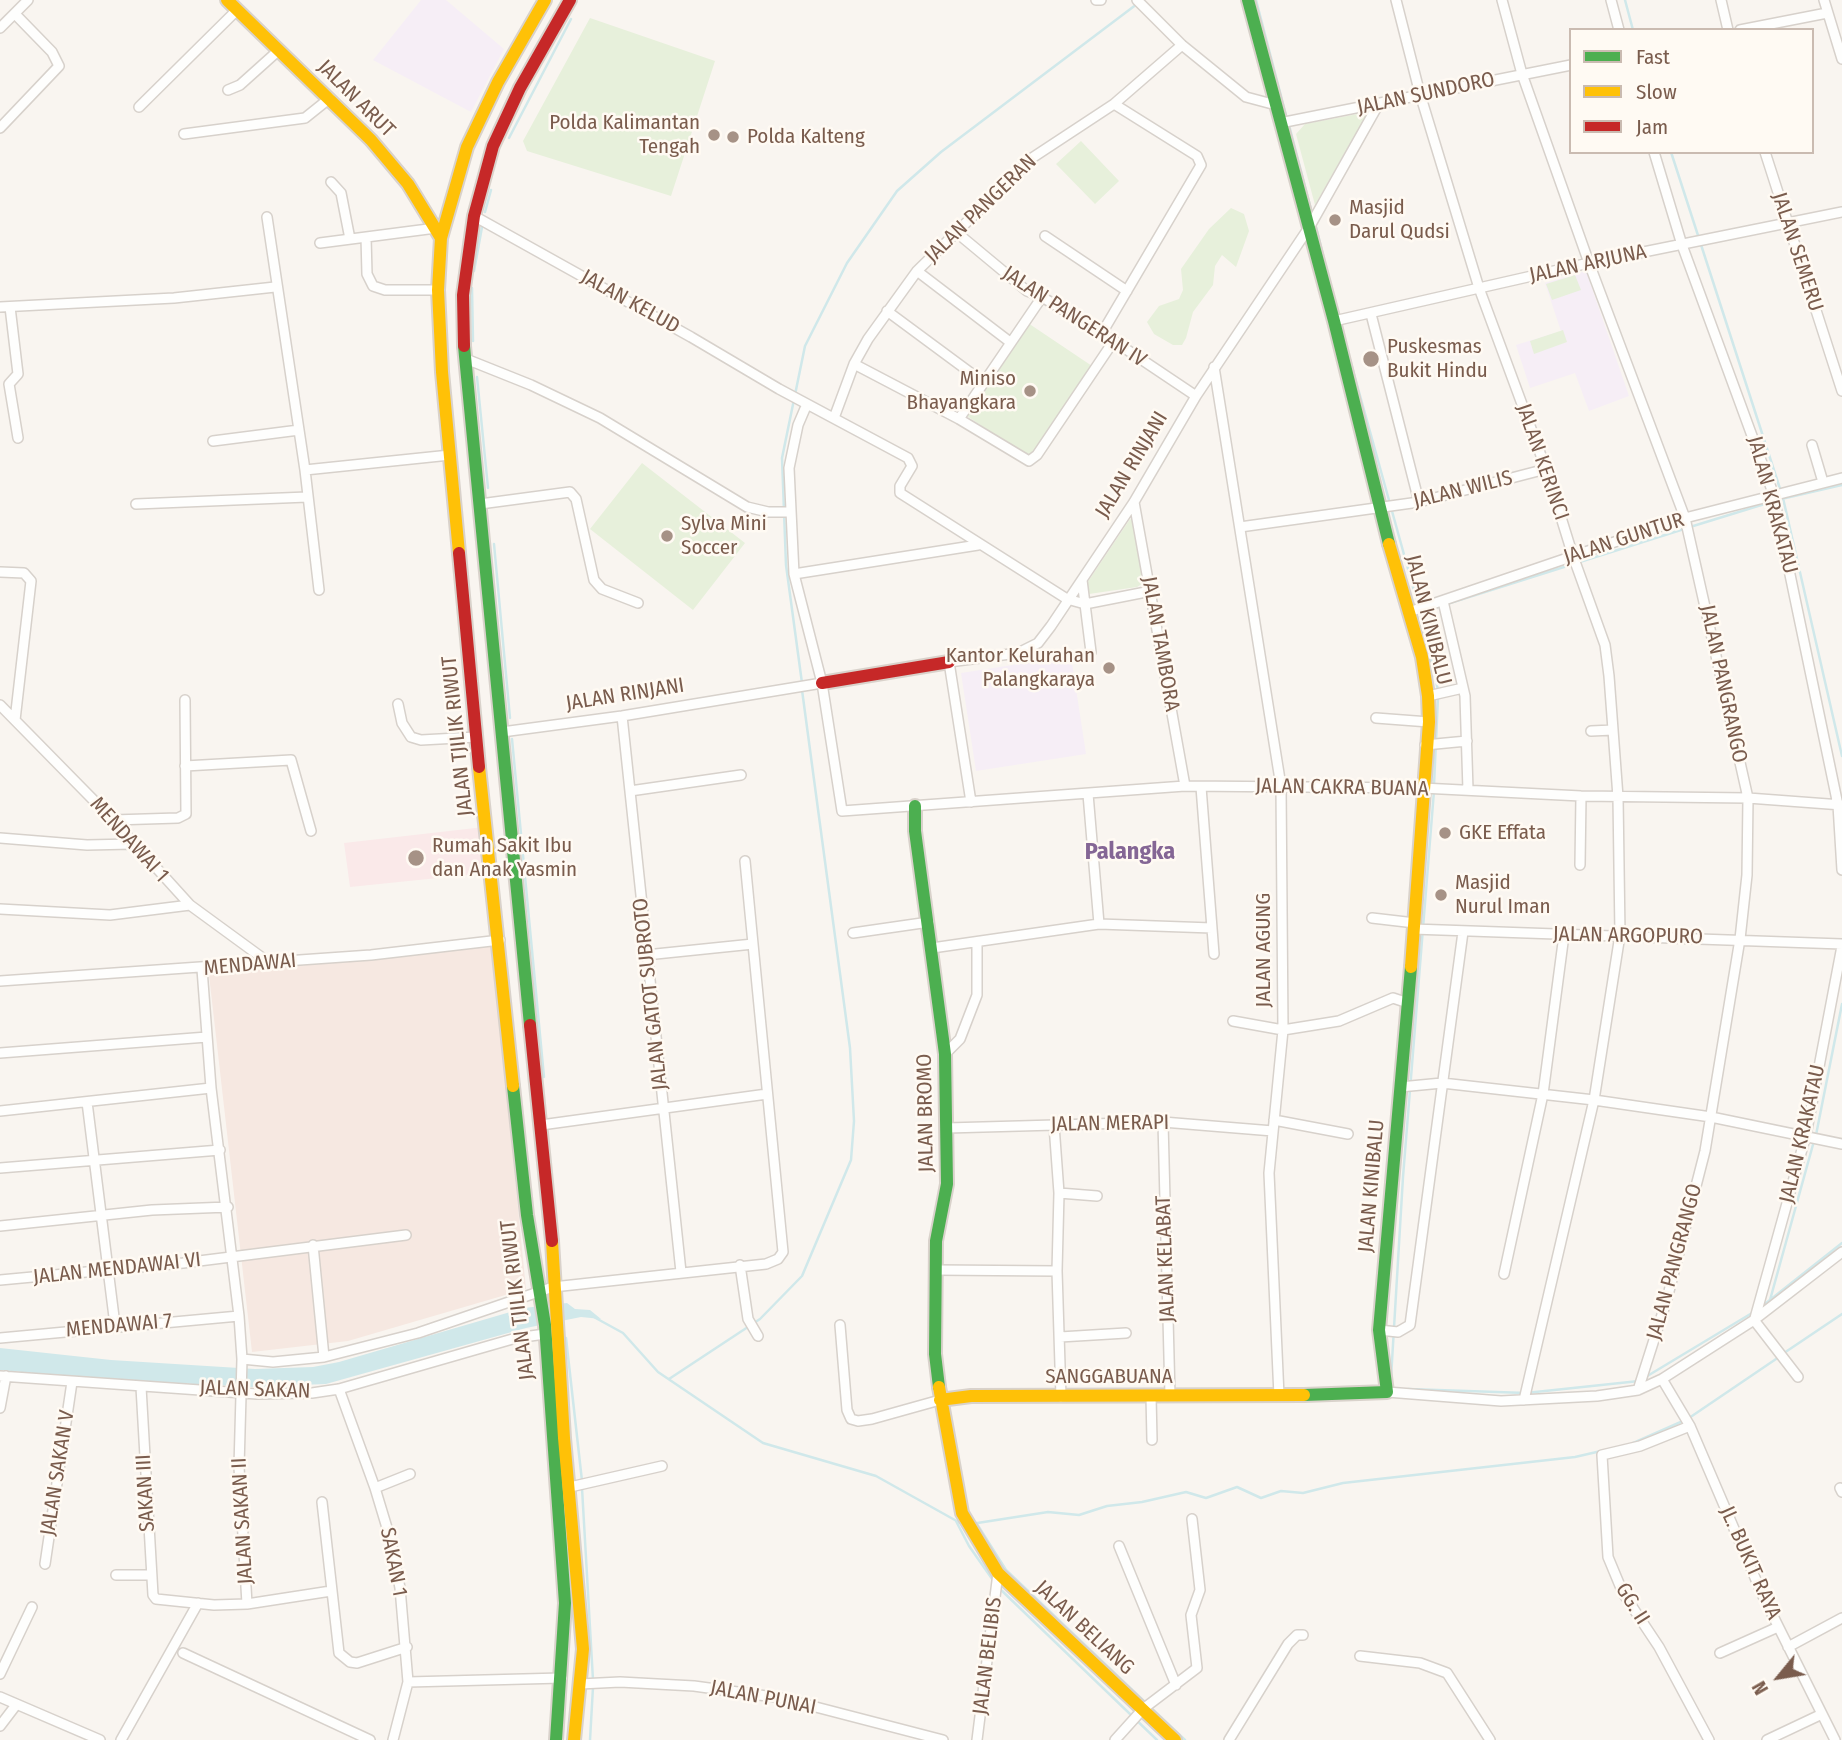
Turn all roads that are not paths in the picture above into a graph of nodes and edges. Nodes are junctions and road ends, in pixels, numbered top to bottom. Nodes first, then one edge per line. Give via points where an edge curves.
1 (28, 0) edge
2 (227, 0) edge
3 (545, 0) edge
4 (570, 0) edge
5 (1138, 0) edge
6 (1248, 0) edge
7 (1396, 0) edge
8 (1502, 0) edge
9 (1611, 0) edge
10 (1721, 0) edge
11 (1824, 0) edge
12 (237, 10) junction
13 (1828, 13) junction
14 (15, 14) junction
15 (0, 28) edge
16 (1618, 28) edge
17 (1728, 28) edge
18 (1750, 28) edge
19 (1182, 45) junction
20 (279, 50) junction
21 (1842, 59) edge
22 (1569, 65) edge
23 (1522, 74) junction
24 (228, 90) dead end
25 (1420, 94) junction
26 (330, 98) junction
27 (1114, 104) junction
28 (1276, 105) junction
29 (1378, 105) junction
30 (139, 107) dead end
31 (1280, 123) junction
32 (0, 128) edge
33 (184, 134) dead end
34 (1655, 154) edge
35 (1766, 154) edge
36 (457, 176) junction
37 (331, 182) dead end
38 (482, 182) junction
39 (1842, 212) edge
40 (474, 216) junction
41 (267, 217) dead end
42 (1787, 223) junction
43 (1310, 226) junction
44 (956, 232) junction
45 (439, 233) junction
46 (1045, 236) dead end
47 (366, 237) junction
48 (350, 239) junction
49 (320, 243) dead end
50 (1682, 245) junction
51 (468, 249) junction
52 (1588, 263) junction
53 (917, 271) junction
54 (275, 287) junction
55 (1479, 288) junction
56 (438, 290) junction
57 (1127, 291) junction
58 (1042, 297) junction
59 (5, 307) edge
60 (887, 311) junction
61 (1371, 314) junction
62 (1335, 321) junction
63 (1102, 333) junction
64 (1010, 342) junction
65 (1113, 342) junction
66 (466, 359) junction
67 (854, 364) junction
68 (1214, 367) junction
69 (983, 382) junction
70 (1842, 391) edge
71 (1196, 396) junction
72 (807, 404) junction
73 (834, 418) junction
74 (959, 419) junction
75 (299, 430) junction
76 (18, 438) dead end
77 (213, 441) dead end
78 (1812, 445) dead end
79 (450, 455) junction
80 (1546, 469) junction
81 (305, 470) junction
82 (1842, 478) edge
83 (1823, 482) junction
84 (1773, 494) junction
85 (307, 497) junction
86 (1134, 502) junction
87 (1419, 502) junction
88 (136, 504) dead end
89 (480, 504) junction
90 (1380, 509) junction
91 (784, 512) junction
92 (1685, 518) junction
93 (1240, 527) junction
94 (978, 545) junction
95 (1573, 556) junction
96 (486, 565) junction
97 (460, 568) junction
98 (0, 572) edge
99 (794, 574) junction
100 (1082, 580) junction
101 (319, 590) dead end
102 (1151, 591) junction
103 (1067, 599) junction
104 (1443, 601) junction
105 (638, 603) dead end
106 (1085, 604) junction
107 (1409, 612) junction
108 (1091, 652) dead end
109 (948, 662) junction
110 (816, 684) junction
111 (1463, 688) junction
112 (1428, 696) junction
113 (185, 699) dead end
114 (398, 704) dead end
115 (1, 709) edge
116 (622, 716) junction
117 (1376, 718) dead end
118 (15, 720) junction
119 (1429, 722) junction
120 (1613, 730) junction
121 (1591, 731) dead end
122 (502, 732) junction
123 (476, 737) junction
124 (1467, 741) junction
125 (1425, 745) junction
126 (185, 766) junction
127 (741, 775) dead end
128 (1185, 786) junction
129 (1281, 786) junction
130 (1201, 787) junction
131 (1422, 788) junction
132 (1468, 790) junction
133 (630, 791) junction
134 (1088, 794) junction
135 (1581, 796) junction
136 (1618, 797) junction
137 (1748, 798) junction
138 (971, 802) junction
139 (1840, 805) edge
140 (915, 806) junction
141 (113, 820) junction
142 (311, 831) dead end
143 (0, 838) edge
144 (132, 844) junction
145 (745, 861) dead end
146 (1580, 866) dead end
147 (1842, 870) edge
148 (190, 905) junction
149 (0, 909) edge
150 (1372, 918) dead end
151 (929, 922) junction
152 (1099, 924) junction
153 (1414, 926) junction
154 (1212, 928) junction
155 (1463, 932) junction
156 (853, 933) dead end
157 (1564, 935) junction
158 (1620, 935) junction
159 (1740, 939) junction
160 (500, 940) junction
161 (977, 942) junction
162 (753, 944) junction
163 (1842, 945) edge
164 (932, 948) junction
165 (1214, 954) dead end
166 (646, 955) junction
167 (268, 962) junction
168 (202, 969) junction
169 (0, 981) edge
170 (1405, 1002) junction
171 (1233, 1021) dead end
172 (1283, 1030) junction
173 (207, 1037) junction
174 (0, 1053) edge
175 (945, 1054) junction
176 (1442, 1083) junction
177 (1399, 1087) junction
178 (211, 1088) junction
179 (767, 1094) junction
180 (1543, 1094) junction
181 (1594, 1100) junction
182 (87, 1102) junction
183 (662, 1110) junction
184 (0, 1111) edge
185 (1711, 1117) junction
186 (1274, 1120) junction
187 (1163, 1122) junction
188 (541, 1125) junction
189 (1054, 1125) junction
190 (947, 1128) junction
191 (1273, 1132) junction
192 (1348, 1134) dead end
193 (1805, 1135) junction
194 (1842, 1144) edge
195 (220, 1150) junction
196 (94, 1160) junction
197 (0, 1168) edge
198 (1059, 1192) junction
199 (1097, 1196) dead end
200 (228, 1207) junction
201 (101, 1216) junction
202 (0, 1226) edge
203 (406, 1234) dead end
204 (313, 1245) junction
205 (1842, 1252) edge
206 (234, 1256) junction
207 (740, 1265) junction
208 (108, 1270) junction
209 (935, 1270) junction
210 (1056, 1271) junction
211 (681, 1272) junction
212 (1504, 1274) dead end
213 (0, 1280) edge
214 (547, 1288) junction
215 (239, 1316) junction
216 (1754, 1320) junction
217 (115, 1325) junction
218 (840, 1325) dead end
219 (549, 1327) junction
220 (753, 1327) dead end
221 (1379, 1330) junction
222 (1126, 1333) dead end
223 (1060, 1337) junction
224 (0, 1338) edge
225 (324, 1357) junction
226 (242, 1363) junction
227 (3, 1376) edge
228 (1798, 1377) dead end
229 (1662, 1379) junction
230 (72, 1382) junction
231 (141, 1387) junction
232 (339, 1389) junction
233 (241, 1390) junction
234 (1638, 1390) junction
235 (1387, 1392) junction
236 (1151, 1396) junction
237 (1170, 1396) junction
238 (1279, 1396) junction
239 (1060, 1397) junction
240 (940, 1400) junction
241 (1524, 1400) junction
242 (0, 1408) edge
243 (1689, 1424) junction
244 (558, 1438) junction
245 (1152, 1440) dead end
246 (662, 1466) dead end
247 (410, 1474) dead end
248 (570, 1487) junction
249 (375, 1488) junction
250 (322, 1502) dead end
251 (1192, 1519) dead end
252 (974, 1537) joint
253 (1119, 1546) dead end
254 (45, 1564) dead end
255 (998, 1573) junction
256 (116, 1575) dead end
257 (150, 1576) junction
258 (331, 1591) junction
259 (155, 1597) joint
260 (198, 1603) junction
261 (247, 1604) junction
262 (32, 1607) dead end
263 (1842, 1618) edge
264 (1778, 1627) junction
265 (1303, 1635) dead end
266 (407, 1647) junction
267 (1788, 1647) junction
268 (183, 1653) dead end
269 (1720, 1653) dead end
270 (1360, 1656) dead end
271 (0, 1674) edge
272 (562, 1678) junction
273 (408, 1682) junction
274 (580, 1684) junction
275 (1176, 1685) junction
276 (0, 1697) edge
277 (16, 1704) junction
278 (1143, 1709) junction
279 (1822, 1714) junction
280 (0, 1726) edge
281 (100, 1740) edge
282 (121, 1740) edge
283 (370, 1740) edge
284 (393, 1740) edge
285 (556, 1740) edge
286 (574, 1740) edge
287 (943, 1740) edge
288 (977, 1740) edge
289 (1115, 1740) edge
290 (1175, 1740) edge
291 (1229, 1740) edge
292 (1490, 1740) edge
293 (1709, 1740) edge
294 (1767, 1740) edge
295 (1835, 1740) edge

1 - 14 street
2 - 12 main road, JALAN ARUT
3 - 36 main road, JALAN TJILIK RIWUT via 484,108
4 - 38 main road, JALAN TJILIK RIWUT via 506,116
5 - 19 street
6 - 28 main road, JALAN KINIBALU
7 - 25 street, JALAN KERINCI
8 - 23 street, JALAN PANGRANGO
9 - 16 street
10 - 17 street
11 - 13 street
12 - 20 main road, JALAN ARUT
12 - 30 street
13 - 18 street
13 - 21 street
14 - 15 street
14 - 32 street via 58,59 59,66
19 - 27 street, JALAN PANGERAN
19 - 28 street via 1246,97
20 - 24 street
20 - 26 main road, JALAN ARUT
22 - 23 street, JALAN SUNDORO
23 - 25 street, JALAN SUNDORO
23 - 52 street, JALAN PANGRANGO
25 - 29 street, JALAN SUNDORO
25 - 55 street, JALAN KERINCI
26 - 33 street via 305,118
26 - 45 main road, JALAN ARUT via 408,184
27 - 44 street, JALAN PANGERAN via 1032,158
27 - 57 street via 1197,156 1202,164
28 - 31 main road, JALAN KINIBALU
29 - 31 street, JALAN SUNDORO
29 - 43 street, JALAN RINJANI
31 - 43 main road, JALAN KINIBALU
34 - 50 street, JALAN KRAKATAU
35 - 42 street, JALAN SEMERU
36 - 38 main road
36 - 45 main road, JALAN TJILIK RIWUT
37 - 48 street via 341,193
38 - 40 main road, JALAN TJILIK RIWUT
39 - 42 street, JALAN ARJUNA
40 - 51 main road, JALAN TJILIK RIWUT
40 - 72 street, JALAN KELUD
41 - 54 street
42 - 50 street, JALAN ARJUNA
42 - 70 street, JALAN SEMERU
43 - 62 main road, JALAN KINIBALU
43 - 68 street, JALAN RINJANI
44 - 53 street, JALAN PANGERAN
44 - 58 street, JALAN PANGERAN IV via 1027,291
45 - 47 street
45 - 51 main road
45 - 56 main road, JALAN TJILIK RIWUT
46 - 57 street
47 - 48 street
47 - 56 street via 367,274 373,286
48 - 49 street
50 - 52 street, JALAN ARJUNA
50 - 84 street, JALAN KRAKATAU
51 - 66 main road, JALAN TJILIK RIWUT via 463,295
52 - 55 street, JALAN ARJUNA
52 - 92 street, JALAN PANGRANGO
53 - 60 street, JALAN PANGERAN
53 - 64 street
54 - 59 street via 174,298
54 - 75 street
55 - 61 street, JALAN ARJUNA
55 - 80 street, JALAN KERINCI
56 - 79 main road, JALAN TJILIK RIWUT
57 - 63 street
58 - 63 street, JALAN PANGERAN IV
58 - 64 street
59 - 76 street via 18,374 9,384
60 - 67 street, JALAN PANGERAN
60 - 69 street
61 - 62 street, JALAN ARJUNA
61 - 87 street
62 - 90 main road, JALAN KINIBALU
63 - 65 street, JALAN PANGERAN IV
64 - 69 street
65 - 71 street, JALAN PANGERAN IV
65 - 74 street via 1034,459 1025,460
66 - 89 main road, JALAN TJILIK RIWUT
66 - 91 street via 600,418 747,507
67 - 73 street, JALAN PANGERAN
67 - 74 street
68 - 71 street, JALAN RINJANI
68 - 93 street, JALAN AGUNG
69 - 74 street
71 - 86 street, JALAN RINJANI
72 - 73 street
72 - 91 street via 793,445
73 - 94 street via 908,458 912,466 900,493
75 - 77 street
75 - 81 street
78 - 83 street
79 - 81 street
79 - 97 main road, JALAN TJILIK RIWUT
80 - 87 street, JALAN WILIS
80 - 95 street, JALAN KERINCI
81 - 85 street
82 - 83 street, JALAN GUNTUR
83 - 84 street, JALAN GUNTUR
84 - 92 street, JALAN GUNTUR
84 - 139 street, JALAN KRAKATAU
85 - 88 street
85 - 101 street
86 - 100 street, JALAN RINJANI
86 - 102 street, JALAN TAMBORA
87 - 90 street, JALAN WILIS
89 - 96 main road, JALAN TJILIK RIWUT
89 - 105 street via 564,492 574,495 594,580 602,589
90 - 93 street
90 - 107 main road, JALAN KINIBALU
91 - 99 street
92 - 95 street, JALAN GUNTUR
92 - 137 street, JALAN PANGRANGO
93 - 129 street, JALAN AGUNG
94 - 99 street
94 - 103 street
95 - 104 street, JALAN GUNTUR
95 - 120 street, JALAN KERINCI via 1605,645
96 - 97 main road
96 - 122 main road, JALAN TJILIK RIWUT
97 - 123 main road, JALAN TJILIK RIWUT
98 - 118 street via 24,573 31,581
99 - 110 street
100 - 103 street, JALAN RINJANI
100 - 106 street
102 - 106 street
102 - 128 street, JALAN TAMBORA
103 - 106 street
103 - 109 street, JALAN RINJANI via 1031,648
104 - 107 street, JALAN GUNTUR
104 - 111 street
106 - 108 street
107 - 112 main road, JALAN KINIBALU
109 - 110 main road, JALAN RINJANI
109 - 138 street
110 - 116 street, JALAN RINJANI
110 - 140 street, JALAN CAKRA BUANA via 842,811
111 - 112 street
111 - 124 street
112 - 119 main road, JALAN KINIBALU
113 - 126 street
114 - 123 street via 411,737
115 - 118 street, MENDAWAI 1
116 - 122 street, JALAN RINJANI
116 - 133 street, JALAN GATOT SUBROTO
117 - 119 street
118 - 141 street, MENDAWAI 1
119 - 125 main road, JALAN KINIBALU
120 - 121 street
120 - 136 street, JALAN KERINCI
122 - 188 main road, JALAN TJILIK RIWUT
123 - 160 main road, JALAN TJILIK RIWUT
124 - 125 street
124 - 132 street
125 - 131 main road, JALAN KINIBALU
126 - 141 street via 184,816
126 - 142 street via 291,760
127 - 133 street
128 - 130 street, JALAN CAKRA BUANA
128 - 134 street, JALAN CAKRA BUANA
129 - 130 street, JALAN CAKRA BUANA
129 - 131 street, JALAN CAKRA BUANA
129 - 172 street, JALAN AGUNG
130 - 154 street
131 - 132 street, JALAN CAKRA BUANA
131 - 153 main road, JALAN KINIBALU
132 - 135 street, JALAN CAKRA BUANA
133 - 166 street, JALAN GATOT SUBROTO
134 - 138 street, JALAN CAKRA BUANA
134 - 152 street
135 - 136 street, JALAN CAKRA BUANA
135 - 146 street
136 - 137 street, JALAN CAKRA BUANA
136 - 158 street, JALAN KERINCI
137 - 139 street, JALAN CAKRA BUANA
137 - 159 street, JALAN PANGRANGO
138 - 140 street, JALAN CAKRA BUANA
139 - 147 street, JALAN KRAKATAU
140 - 151 main road, JALAN BROMO
141 - 144 street, MENDAWAI 1
143 - 144 street
144 - 148 street, MENDAWAI 1
145 - 162 street
148 - 149 street via 110,915
148 - 167 street, MENDAWAI 1
150 - 153 street, JALAN ARGOPURO
151 - 156 street
151 - 164 main road, JALAN BROMO
152 - 154 street
152 - 161 street
153 - 155 street, JALAN ARGOPURO
153 - 170 main road, JALAN KINIBALU
154 - 165 street
155 - 157 street, JALAN ARGOPURO
155 - 176 street
157 - 158 street, JALAN ARGOPURO
157 - 180 street
158 - 159 street, JALAN ARGOPURO
158 - 181 street
159 - 163 street, JALAN ARGOPURO
159 - 185 street, JALAN PANGRANGO
160 - 167 street, MENDAWAI
160 - 214 main road, JALAN TJILIK RIWUT via 527,1215
161 - 164 street
161 - 175 street via 977,995 960,1039
162 - 166 street
162 - 179 street
163 - 193 street, JALAN KRAKATAU
164 - 175 main road, JALAN BROMO
166 - 183 street, JALAN GATOT SUBROTO
167 - 168 street, MENDAWAI
168 - 169 street, MENDAWAI
168 - 173 street, JALAN SAKAN II
170 - 172 street via 1393,998 1339,1021
170 - 177 main road, JALAN KINIBALU
171 - 172 street
172 - 186 street, JALAN AGUNG
173 - 174 street
173 - 178 street, JALAN SAKAN II
175 - 190 main road, JALAN BROMO
176 - 177 street
176 - 180 street
176 - 221 street via 1410,1325 1398,1332
177 - 221 main road, JALAN KINIBALU
178 - 182 street
178 - 195 street, JALAN SAKAN II
179 - 183 street
179 - 207 street via 783,1252 770,1264
180 - 181 street
180 - 212 street
181 - 185 street
181 - 241 street
182 - 184 street
182 - 196 street
183 - 188 street
183 - 211 street, JALAN GATOT SUBROTO
185 - 193 street
185 - 234 street, JALAN PANGRANGO via 1667,1299
186 - 191 street, JALAN AGUNG
186 - 192 street
187 - 189 street, JALAN MERAPI
187 - 191 street, JALAN MERAPI
187 - 237 street, JALAN KELABAT
188 - 214 main road, JALAN TJILIK RIWUT
189 - 190 street, JALAN MERAPI
189 - 198 street
190 - 209 main road, JALAN BROMO via 947,1184
191 - 238 street, JALAN AGUNG via 1269,1173
193 - 194 street
193 - 216 street, JALAN KRAKATAU
195 - 196 street
195 - 200 street, JALAN SAKAN II
196 - 197 street
196 - 201 street
198 - 199 street
198 - 210 street
200 - 201 street
200 - 206 street, JALAN SAKAN II
201 - 202 street
201 - 208 street
203 - 204 street, JALAN MENDAWAI VI
204 - 206 street, JALAN MENDAWAI VI
204 - 225 street
205 - 216 street
206 - 208 street, JALAN MENDAWAI VI
206 - 215 street, JALAN SAKAN II
207 - 211 street
207 - 220 street
208 - 213 street, JALAN MENDAWAI VI
208 - 217 street
209 - 210 street
209 - 240 main road, JALAN BROMO
210 - 223 street
211 - 214 street
214 - 219 main road, JALAN TJILIK RIWUT
214 - 225 street via 466,1318
215 - 217 street, MENDAWAI 7
215 - 226 street, JALAN SAKAN II
216 - 228 street
216 - 229 street
217 - 224 street, MENDAWAI 7
218 - 240 street via 851,1419 872,1419
219 - 232 street, JALAN SAKAN
219 - 244 main road, JALAN TJILIK RIWUT
221 - 235 main road, JALAN KINIBALU
222 - 223 street
223 - 239 street
225 - 226 street
226 - 233 street, JALAN SAKAN II
227 - 230 street, JALAN SAKAN
227 - 242 street
229 - 234 street
229 - 243 street, JL. BUKIT RAYA
230 - 231 street, JALAN SAKAN
230 - 254 street, JALAN SAKAN V
231 - 233 street, JALAN SAKAN
231 - 257 street, SAKAN III
232 - 233 street, JALAN SAKAN via 288,1394
232 - 249 street, SAKAN 1
233 - 261 street, JALAN SAKAN II via 239,1467
234 - 241 street
235 - 238 main road
235 - 241 street
236 - 237 main road, SANGGABUANA
236 - 239 main road, SANGGABUANA
236 - 245 street
237 - 238 main road, SANGGABUANA
239 - 240 main road, SANGGABUANA
240 - 252 main road, JALAN BROMO via 962,1513
243 - 264 street, JL. BUKIT RAYA
243 - 293 street, GG. II via 1640,1446 1602,1455 1608,1557 1612,1572
244 - 248 main road, JALAN TJILIK RIWUT
244 - 272 main road, JALAN TJILIK RIWUT via 565,1603
246 - 248 street
247 - 249 street
248 - 274 main road, JALAN TJILIK RIWUT via 583,1649
249 - 266 street, SAKAN 1 via 391,1542
250 - 258 street
251 - 275 street via 1200,1590 1191,1615 1197,1668
252 - 255 main road, JALAN BELIANG
253 - 275 street
255 - 278 main road, JALAN BELIANG
255 - 288 street, JALAN BELIBIS
256 - 257 street
257 - 259 street, SAKAN III
258 - 261 street
258 - 266 street via 337,1647 343,1658 357,1663
259 - 260 street, JALAN SAKAN II
260 - 261 street, JALAN SAKAN II
260 - 282 street
262 - 271 street
263 - 267 street
264 - 267 street, JL. BUKIT RAYA
264 - 269 street
265 - 291 street via 1288,1644
266 - 273 street, SAKAN 1
267 - 279 street, JL. BUKIT RAYA
268 - 283 street
270 - 292 street via 1420,1663 1447,1673
272 - 273 street
272 - 285 main road, JALAN TJILIK RIWUT
273 - 284 street, SAKAN 1
274 - 286 main road, JALAN TJILIK RIWUT
274 - 287 street, JALAN PUNAI via 655,1684 750,1693
275 - 278 street
276 - 277 street
277 - 280 street
277 - 281 street
278 - 289 street
278 - 290 main road, JALAN BELIANG
279 - 294 street
279 - 295 street, JL. BUKIT RAYA

